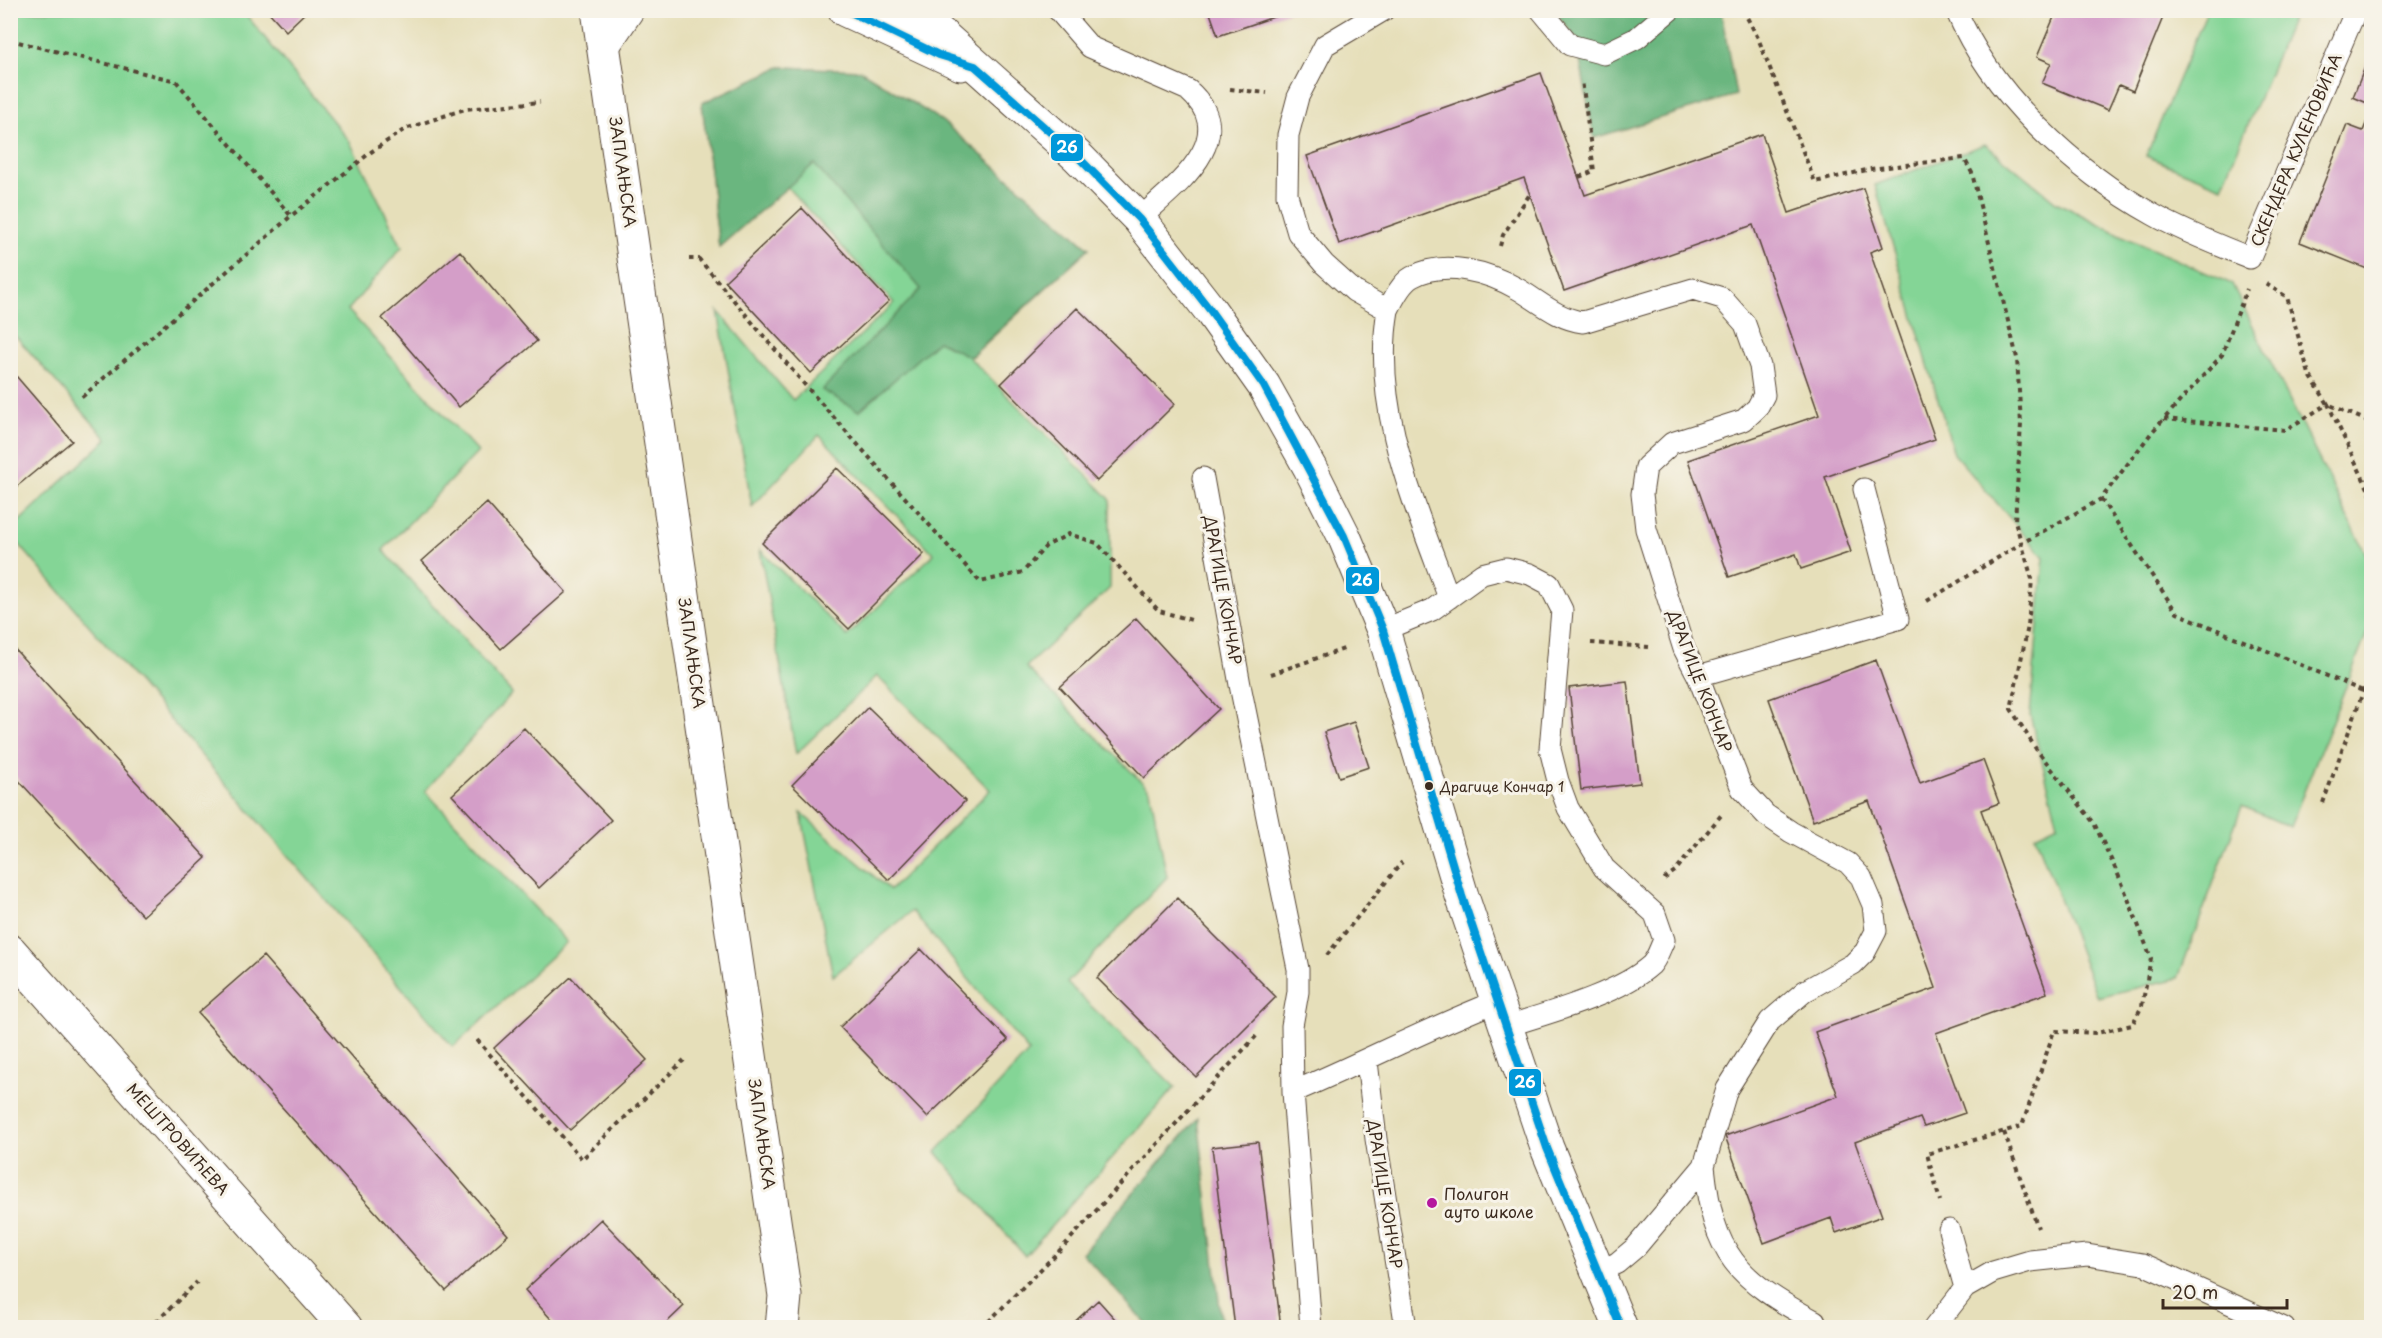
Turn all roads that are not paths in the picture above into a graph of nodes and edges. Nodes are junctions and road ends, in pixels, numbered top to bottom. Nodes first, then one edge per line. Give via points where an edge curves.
1 (598, 10) edge
2 (627, 10) edge
3 (845, 10) edge
4 (914, 10) edge
5 (1058, 10) edge
6 (1384, 10) edge
7 (1541, 10) edge
8 (1670, 10) edge
9 (1956, 10) edge
10 (2356, 10) edge
11 (604, 44) junction
12 (975, 66) junction
13 (1140, 219) junction
14 (1388, 310) junction
15 (1203, 478) dead end
16 (1864, 489) dead end
17 (1449, 598) junction
18 (1383, 630) junction
19 (1698, 676) junction
20 (10, 951) edge
21 (1502, 1014) junction
22 (1367, 1061) junction
23 (1293, 1092) junction
24 (1704, 1166) junction
25 (1949, 1230) road end
26 (1598, 1272) junction
27 (1965, 1288) junction
28 (785, 1296) junction
29 (1815, 1321) dead end
30 (1616, 1326) edge
31 (346, 1328) edge
32 (782, 1328) edge
33 (798, 1328) edge
34 (1311, 1328) edge
35 (1406, 1328) edge
36 (1934, 1328) edge
37 (2284, 1328) edge

1 - 11 street, ЗАПЛАЊСКА
2 - 11 street
3 - 12 street via 939,55
4 - 12 street
5 - 13 lane via 1090,47 1188,90 1206,112 1209,128 1201,157
6 - 14 lane via 1325,45 1298,96 1288,135 1287,195 1298,233 1324,264 1354,291
7 - 8 lane via 1570,45 1604,54 1637,39
9 - 10 lane, СКЕНДЕРА КУЛЕНОВИЋА via 1983,63 2007,94 2066,152 2123,196 2251,267
11 - 28 street, ЗАПЛАЊСКА
12 - 13 street via 1077,156
13 - 18 street via 1264,386 1344,536
14 - 17 lane, ДРАГИЦЕ КОНЧАР via 1382,341 1394,441
14 - 19 lane, ДРАГИЦЕ КОНЧАР via 1411,277 1438,269 1461,269 1490,275 1567,320 1583,322 1693,289 1722,298 1745,324 1760,366 1764,395 1757,408 1744,420 1672,443 1646,467 1642,494 1646,529 1684,649
15 - 23 lane, ДРАГИЦЕ КОНЧАР via 1298,969 1292,1026
16 - 19 lane via 1898,619
17 - 18 lane via 1432,610
17 - 21 lane via 1482,574 1506,568 1550,584 1562,609 1550,749 1558,781 1568,808 1604,868 1655,914 1664,940 1653,964 1628,981 1559,1009
18 - 21 street via 1462,896
19 - 24 lane, ДРАГИЦЕ КОНЧАР via 1742,789 1766,815 1848,863 1861,877 1873,904 1876,931 1853,964 1805,991 1770,1021 1727,1089
20 - 31 street, МЕШТРОВИЋЕВА
21 - 22 lane via 1446,1021
21 - 26 street via 1547,1148
22 - 23 lane
22 - 35 lane, ДРАГИЦЕ КОНЧАР
23 - 34 lane, ДРАГИЦЕ КОНЧАР
24 - 26 lane, ДРАГИЦЕ КОНЧАР via 1636,1247
24 - 29 lane via 1708,1202 1724,1250 1764,1291
25 - 27 lane
26 - 30 street
27 - 36 lane
27 - 37 lane via 1993,1272 2030,1261 2087,1255 2143,1264
28 - 32 street, ЗАПЛАЊСКА
28 - 33 street, ЗАПЛАЊСКА

